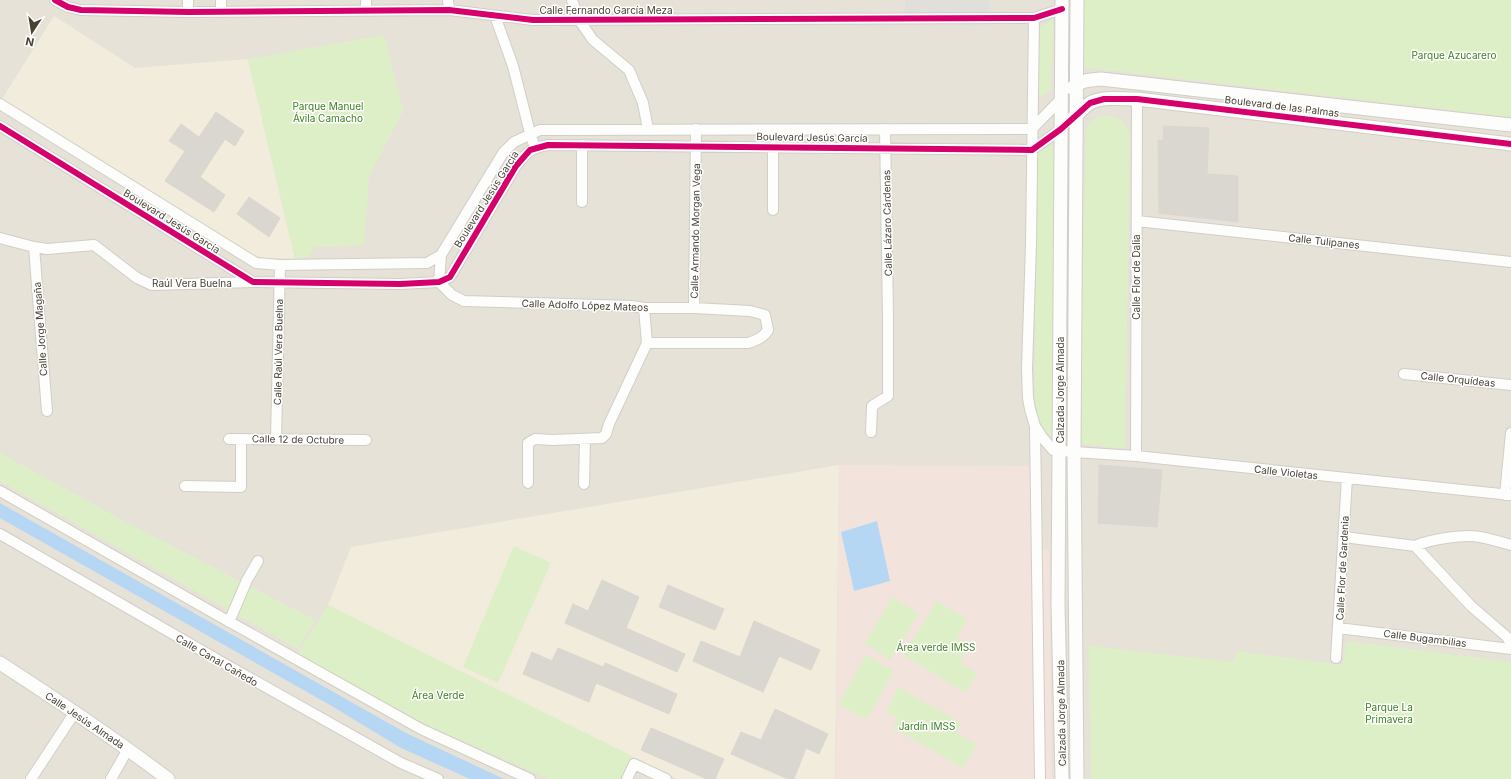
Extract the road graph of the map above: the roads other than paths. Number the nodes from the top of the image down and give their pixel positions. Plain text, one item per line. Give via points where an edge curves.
1 (55, 0) edge
2 (188, 0) edge
3 (221, 0) edge
4 (366, 0) edge
5 (572, 0) edge
6 (1077, 0) edge
7 (448, 5) edge
8 (1062, 5) edge
9 (366, 11) junction
10 (188, 12) junction
11 (221, 12) junction
12 (495, 16) junction
13 (1034, 18) junction
14 (579, 20) junction
15 (1078, 83) junction
16 (1061, 99) junction
17 (1137, 99) junction
18 (0, 104) edge
19 (1077, 114) junction
20 (1511, 125) edge
21 (648, 129) junction
22 (696, 129) junction
23 (885, 129) junction
24 (1032, 129) junction
25 (1061, 129) junction
26 (1, 130) edge
27 (530, 133) junction
28 (1511, 144) edge
29 (582, 145) junction
30 (696, 146) junction
31 (773, 147) junction
32 (535, 148) junction
33 (886, 148) junction
34 (1032, 150) junction
35 (582, 202) dead end
36 (773, 210) dead end
37 (1137, 221) junction
38 (0, 238) edge
39 (34, 247) junction
40 (441, 255) junction
41 (1511, 262) edge
42 (280, 265) junction
43 (253, 282) junction
44 (439, 282) junction
45 (279, 283) junction
46 (644, 308) junction
47 (694, 308) junction
48 (647, 343) junction
49 (1404, 374) dead end
50 (1511, 385) edge
51 (47, 411) dead end
52 (1036, 426) junction
53 (871, 432) dead end
54 (1511, 433) edge
55 (276, 438) junction
56 (229, 439) dead end
57 (241, 439) junction
58 (585, 439) junction
59 (366, 440) dead end
60 (1060, 451) junction
61 (1074, 452) junction
62 (1136, 456) junction
63 (1347, 478) junction
64 (528, 483) dead end
65 (584, 484) dead end
66 (185, 486) dead end
67 (0, 491) edge
68 (1508, 495) edge
69 (0, 534) edge
70 (1344, 537) junction
71 (1511, 545) edge
72 (1415, 546) junction
73 (258, 561) dead end
74 (229, 622) junction
75 (1338, 628) junction
76 (1511, 644) edge
77 (1511, 649) edge
78 (1336, 658) dead end
79 (0, 663) edge
80 (75, 712) junction
81 (128, 749) junction
82 (31, 779) edge
83 (111, 779) edge
84 (168, 779) edge
85 (438, 779) edge
86 (530, 779) edge
87 (627, 779) edge
88 (666, 779) edge
89 (1040, 779) edge
90 (1062, 779) edge
91 (1077, 779) edge

1 - 10 street, Calle Fernando García Meza via 81,10
2 - 10 street
3 - 11 street
4 - 9 street
5 - 14 street
6 - 15 street, Calzada Jorge Almada
7 - 9 street, Calle Fernando García Meza
7 - 12 street, Calle Fernando García Meza
8 - 13 street, Calle Fernando García Meza
8 - 16 street, Calzada Jorge Almada
9 - 11 street, Calle Fernando García Meza
10 - 11 street, Calle Fernando García Meza
12 - 14 street, Calle Fernando García Meza via 533,20
12 - 27 street
13 - 14 street, Calle Fernando García Meza
13 - 24 street
14 - 21 street via 593,40 629,70 642,103
15 - 16 street
15 - 19 street, Calzada Jorge Almada
15 - 20 street, Boulevard de las Palmas via 1101,79 1148,83
16 - 24 street
16 - 25 street, Calzada Jorge Almada
17 - 19 street, Boulevard de las Palmas via 1104,99 1090,103
17 - 28 street, Boulevard de las Palmas
17 - 37 street, Calle Flor de Dalia
18 - 42 street, Boulevard Jesús García via 256,263
19 - 25 street, Boulevard de las Palmas
19 - 61 street, Calzada Jorge Almada
21 - 22 street, Boulevard Jesús García
21 - 27 street, Boulevard Jesús García via 540,130
22 - 23 street, Boulevard Jesús García
22 - 30 street, Calle Armando Morgan Vega
23 - 24 street, Boulevard Jesús García
23 - 33 street, Calle Lázaro Cárdenas
24 - 34 street
25 - 34 street
25 - 60 street, Calzada Jorge Almada
26 - 43 street, Boulevard Jesús García
27 - 32 street
27 - 40 street, Boulevard Jesús García via 514,142 503,153
29 - 30 street, Boulevard Jesús García
29 - 32 street, Boulevard Jesús García via 548,145
29 - 35 street
30 - 31 street, Boulevard Jesús García
30 - 47 street, Calle Armando Morgan Vega
31 - 33 street, Boulevard Jesús García
31 - 36 street
32 - 44 street, Boulevard Jesús García via 525,154 516,166 450,277
33 - 34 street, Boulevard Jesús García
33 - 53 street, Calle Lázaro Cárdenas via 888,396 872,406
34 - 52 street via 1027,369 1028,398
37 - 41 street, Calle Tulipanes
37 - 62 street, Calle Flor de Dalia
38 - 39 street, Raúl Vera Buelna
39 - 43 street, Raúl Vera Buelna via 47,249 94,245 137,278 152,285
39 - 51 street, Calle Jorge Magaña
40 - 42 street, Boulevard Jesús García via 427,263 415,264
40 - 44 street
42 - 45 street, Calle Raúl Vera Buelna
43 - 45 street, Boulevard Jesús García
44 - 45 street, Boulevard Jesús García
44 - 46 street, Calle Adolfo López Mateos via 452,295 464,302
45 - 55 street, Calle Raúl Vera Buelna
46 - 47 street, Calle Adolfo López Mateos
46 - 48 street
47 - 48 street, Calle Adolfo López Mateos via 750,311 765,315 768,330 764,336 748,343
48 - 58 street via 606,434 602,438
49 - 50 street, Calle Orquídeas
52 - 60 street via 1053,450
52 - 89 street
54 - 68 street
55 - 57 street, Calle 12 de Octubre
55 - 59 street, Calle 12 de Octubre
56 - 57 street, Calle 12 de Octubre
57 - 66 street via 241,487
58 - 64 street via 535,439 528,443
58 - 65 street
60 - 61 street, Calle Violetas
60 - 90 street, Calzada Jorge Almada via 1058,604
61 - 62 street, Calle Violetas
61 - 91 street, Calzada Jorge Almada
62 - 63 street, Calle Violetas
63 - 68 street, Calle Violetas
63 - 70 street, Calle Flor de Gardenia
67 - 74 street
69 - 85 street, Calle Canal Cañedo via 400,763
70 - 72 street
70 - 75 street, Calle Flor de Gardenia
71 - 72 street via 1479,537 1441,538
72 - 76 street via 1471,606 1507,637
73 - 74 street
74 - 86 street via 421,729
75 - 77 street, Calle Bugambilias
75 - 78 street, Calle Flor de Gardenia
79 - 80 street, Calle Jesús Almada
80 - 81 street, Calle Jesús Almada
80 - 82 street
81 - 83 street
81 - 84 street, Calle Jesús Almada
87 - 88 street via 634,764

